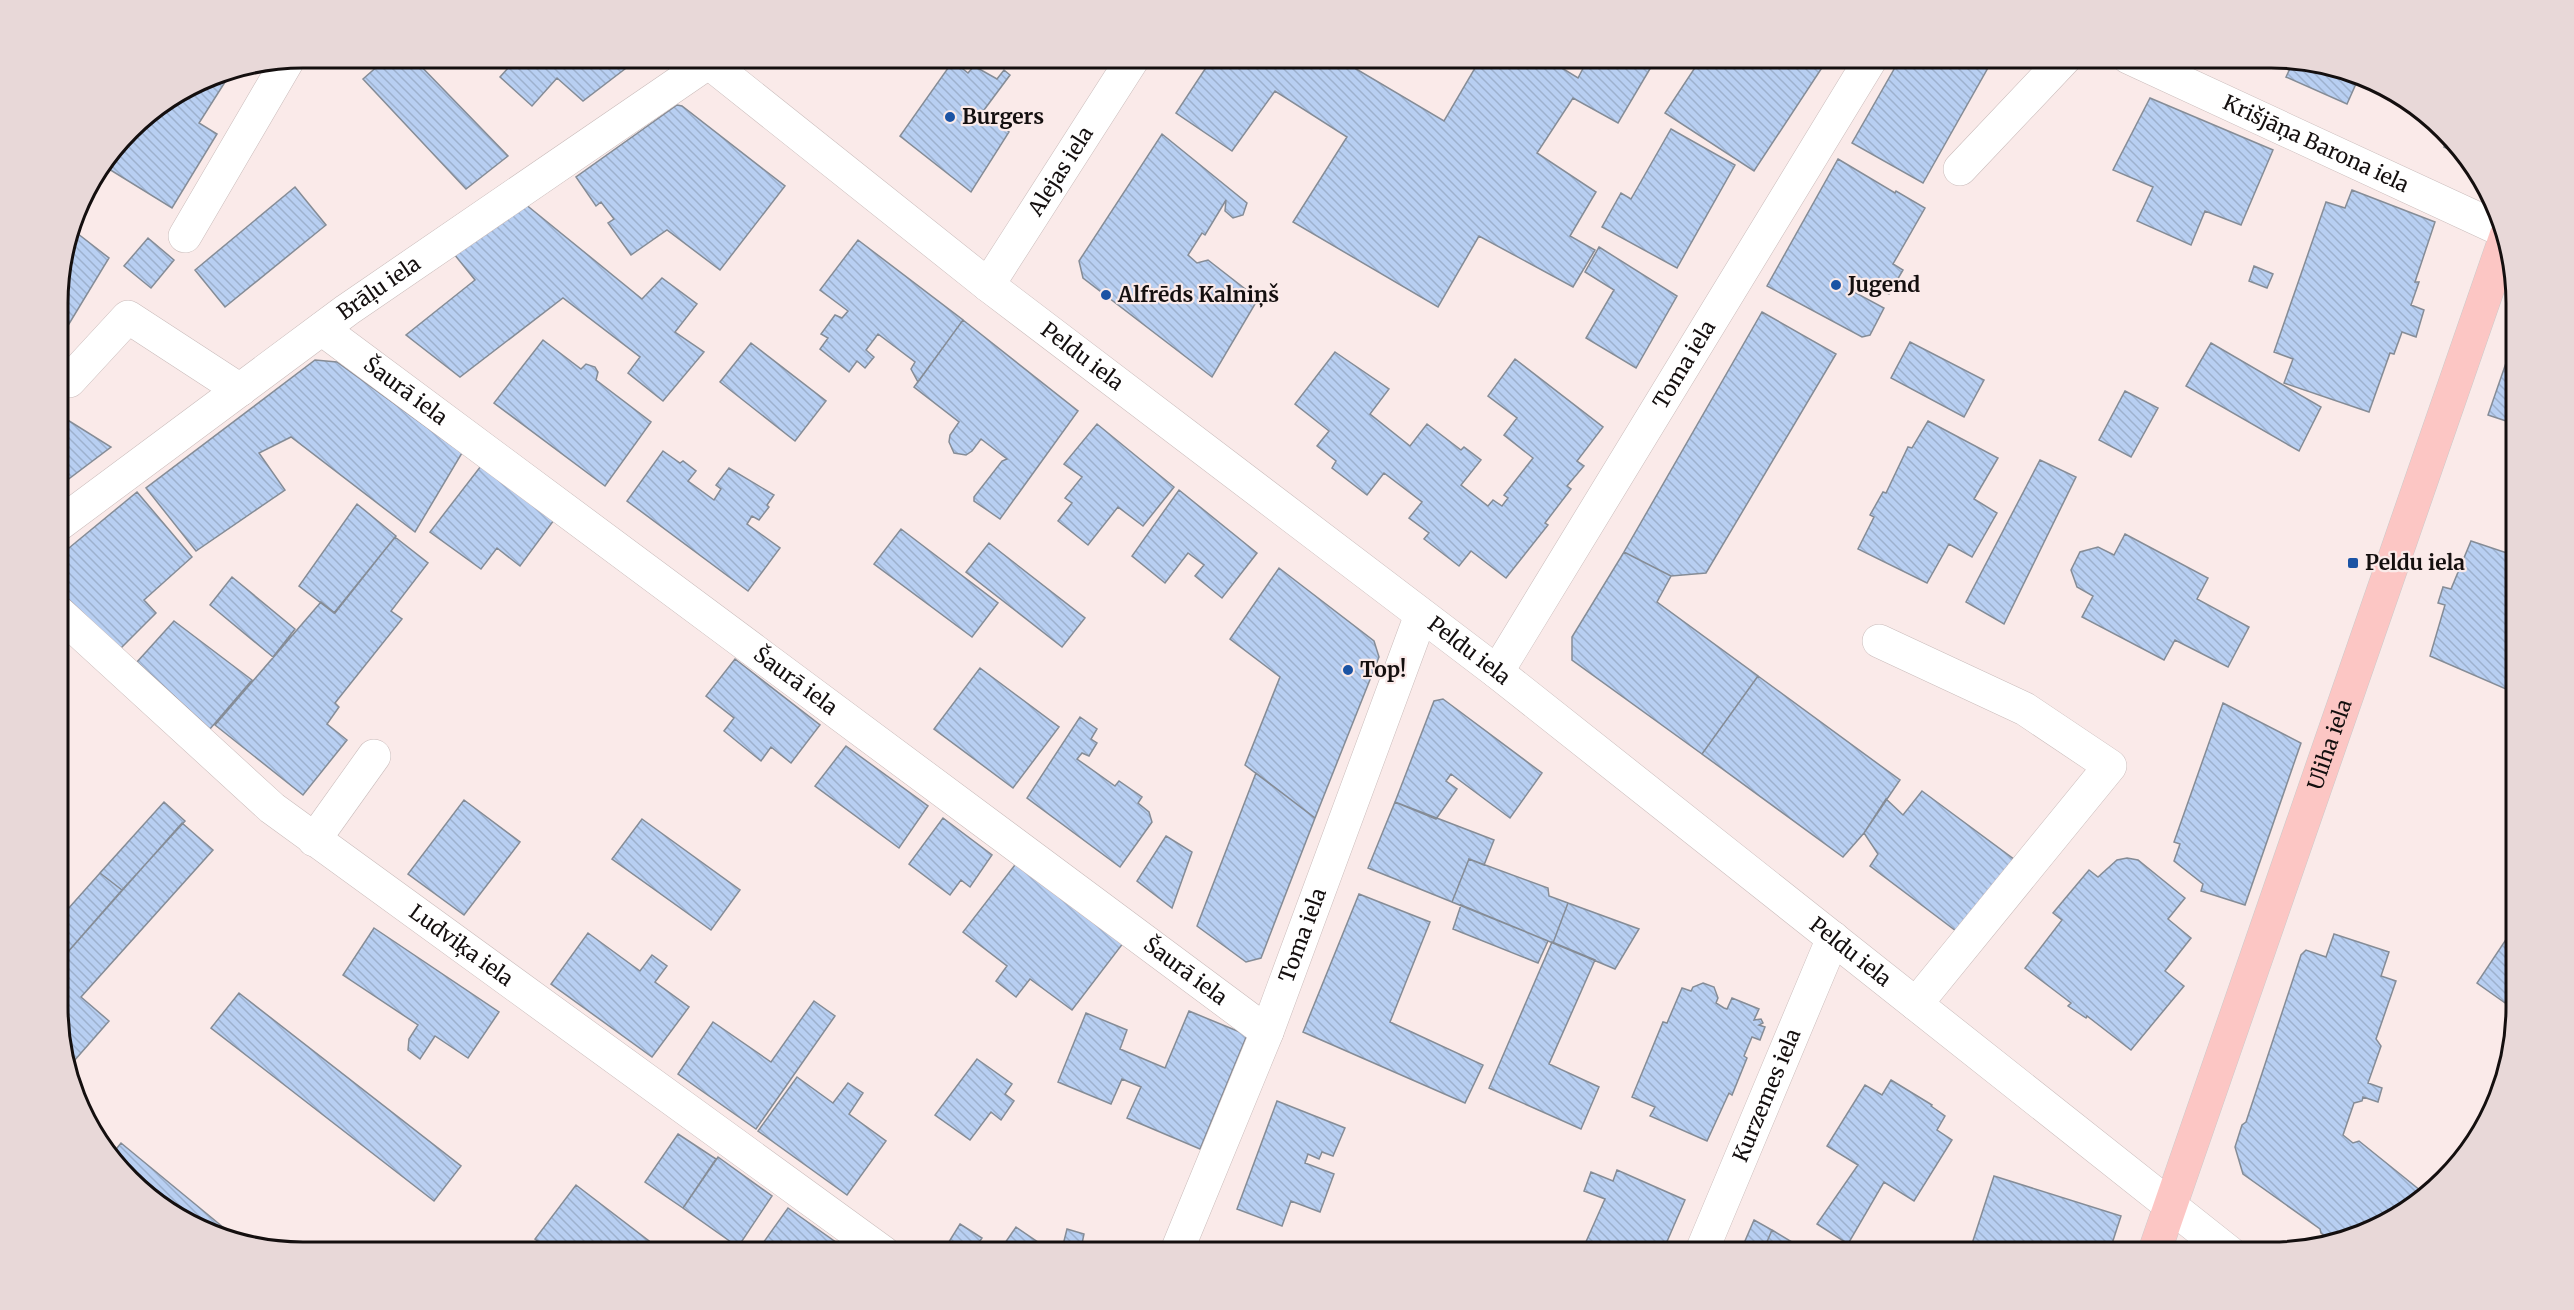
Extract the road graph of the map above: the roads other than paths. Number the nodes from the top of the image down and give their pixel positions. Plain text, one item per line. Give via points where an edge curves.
1 (694, 68) edge
2 (715, 68) edge
3 (1127, 68) edge
4 (1865, 68) edge
5 (2056, 68) edge
6 (2152, 68) edge
7 (283, 69) edge
8 (1960, 169) dead end
9 (2494, 226) edge
10 (186, 236) dead end
11 (2501, 252) edge
12 (988, 285) junction
13 (322, 329) junction
14 (69, 381) dead end
15 (240, 390) junction
16 (68, 518) edge
17 (1421, 615) junction
18 (68, 621) edge
19 (1879, 641) dead end
20 (1497, 672) junction
21 (374, 756) dead end
22 (314, 840) junction
23 (1833, 938) junction
24 (1916, 1004) junction
25 (1267, 1032) junction
26 (2169, 1207) junction
27 (870, 1243) edge
28 (1180, 1243) edge
29 (1705, 1243) edge
30 (2157, 1243) edge
31 (2218, 1243) edge

1 - 13 street, Brāļu iela
2 - 12 street, Peldu iela
3 - 12 street, Alejas iela
4 - 20 street, Toma iela
5 - 8 street
6 - 9 street, Krišjāņa Barona iela
7 - 10 street
11 - 26 main road, Uliha iela
12 - 17 street, Peldu iela
13 - 15 street, Brāļu iela
13 - 25 street, Šaurā iela
14 - 15 street via 128,317
15 - 16 street, Brāļu iela
17 - 20 street, Peldu iela
17 - 25 street, Toma iela
18 - 22 street, Ludviķa iela via 272,808
19 - 24 street via 2025,710 2110,766
20 - 23 street, Peldu iela
21 - 22 street
22 - 27 street, Ludviķa iela
23 - 24 street, Peldu iela
23 - 29 street, Kurzemes iela
24 - 26 street, Peldu iela
25 - 28 street, Toma iela
26 - 30 main road, Uliha iela
26 - 31 street, Peldu iela

